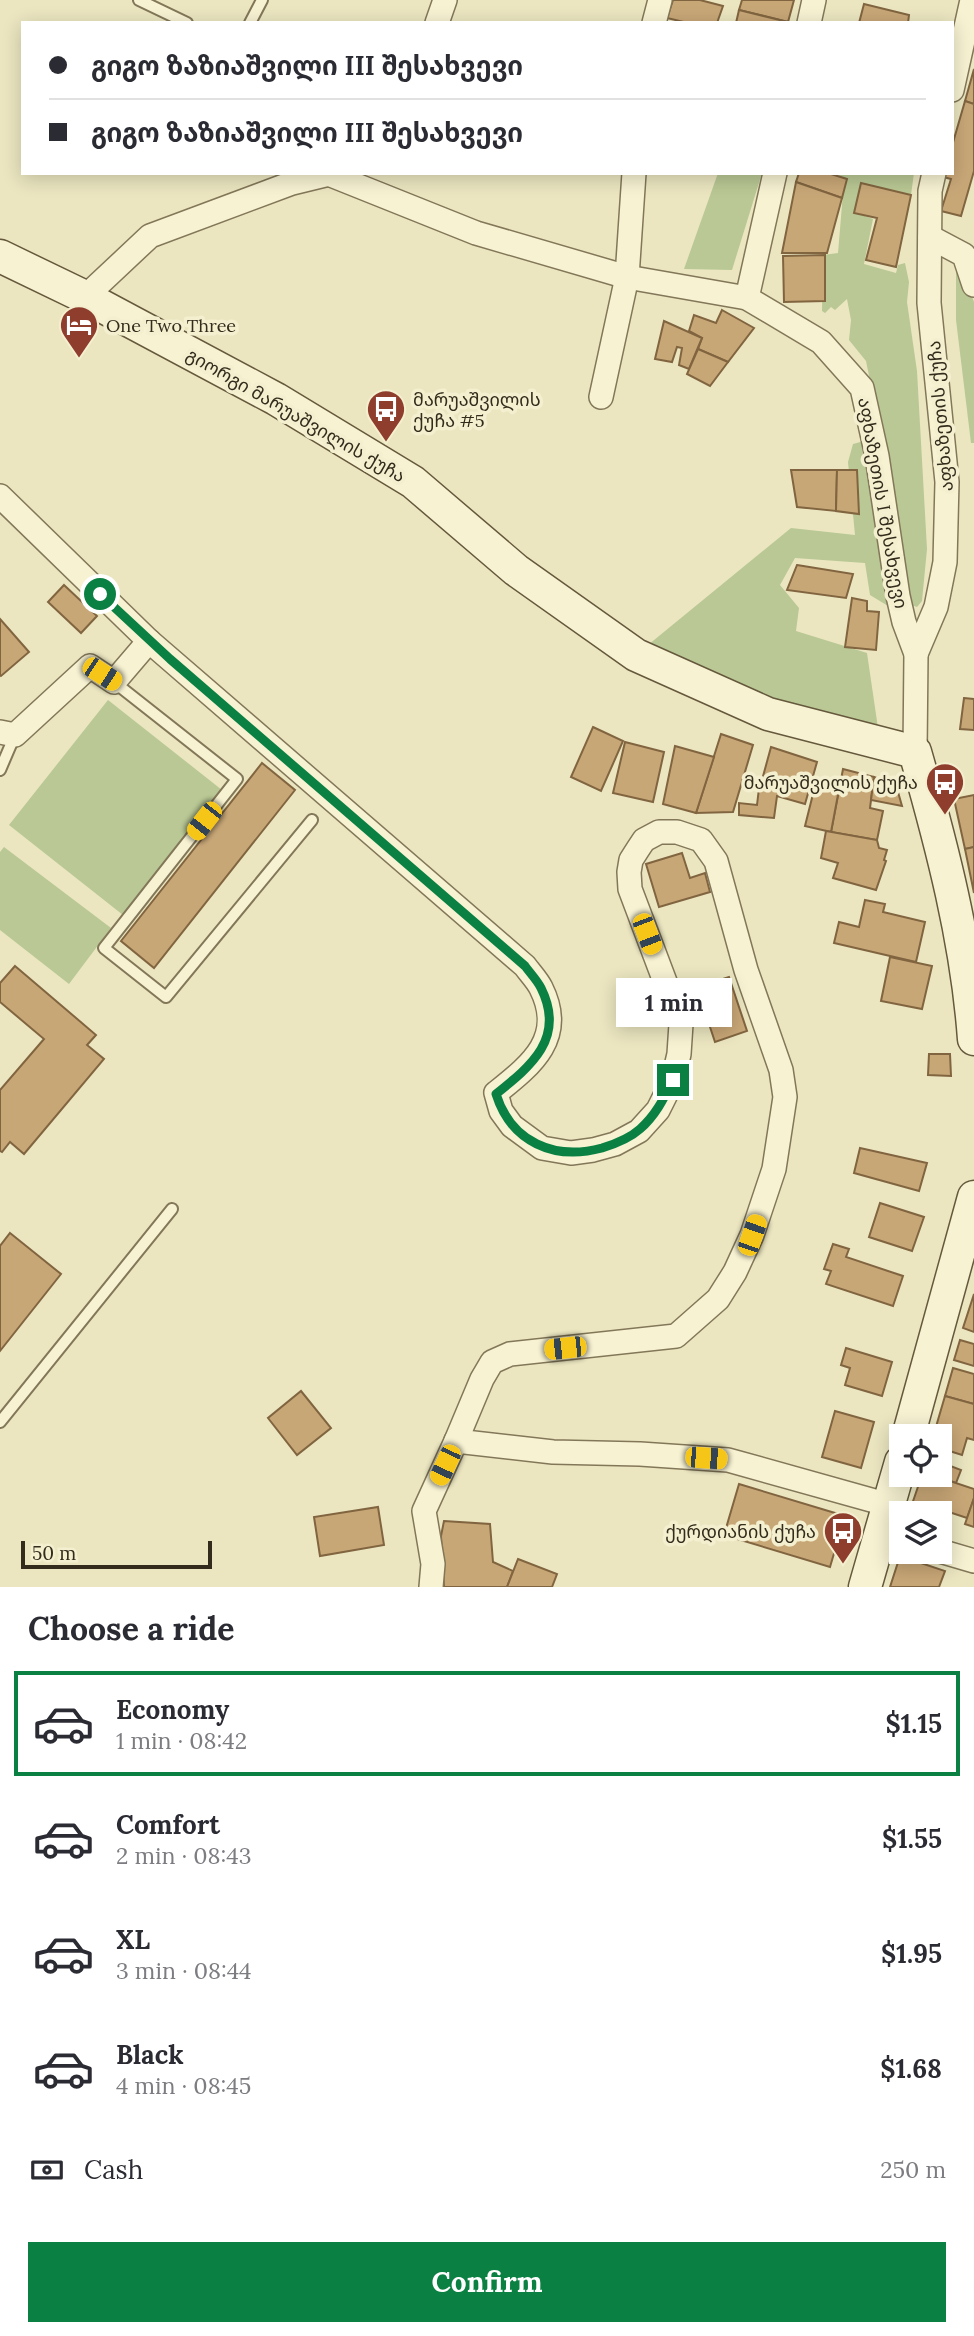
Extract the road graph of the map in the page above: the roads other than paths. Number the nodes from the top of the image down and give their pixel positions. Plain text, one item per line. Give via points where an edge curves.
1 (139, 0) edge
2 (262, 0) edge
3 (445, 0) edge
4 (660, 0) edge
5 (814, 0) edge
6 (972, 0) edge
7 (183, 21) edge
8 (251, 21) edge
9 (438, 21) edge
10 (655, 21) edge
11 (809, 21) edge
12 (954, 80) edge
13 (328, 175) edge
14 (334, 175) edge
15 (634, 175) edge
16 (775, 175) edge
17 (933, 175) edge
18 (930, 237) junction
19 (0, 256) edge
20 (627, 277) junction
21 (974, 285) edge
22 (85, 298) junction
23 (747, 298) junction
24 (601, 397) dead end
25 (0, 496) edge
26 (149, 641) junction
27 (916, 654) junction
28 (114, 682) junction
29 (8, 734) edge
30 (915, 752) junction
31 (0, 770) edge
32 (312, 820) dead end
33 (974, 1039) edge
34 (974, 1197) edge
35 (172, 1209) dead end
36 (0, 1422) edge
37 (912, 1424) edge
38 (456, 1441) junction
39 (889, 1525) edge
40 (889, 1531) edge
41 (952, 1555) edge
42 (974, 1561) edge
43 (431, 1587) edge
44 (866, 1587) edge

1 - 7 lane
2 - 8 lane
3 - 9 street
4 - 10 street
5 - 11 street
6 - 12 street
13 - 22 street via 150,236
14 - 20 street, აფხაზეთის I შესახვევი via 476,233
15 - 20 street
16 - 23 street
17 - 18 street, აფხაზეთის ქუჩა
18 - 21 street via 964,255
18 - 27 street, აფხაზეთის ქუჩა via 929,303 947,482 945,562 936,607
19 - 22 street, გიორგი მარუაშვილის ქუჩა
20 - 23 street, აფხაზეთის I შესახვევი
20 - 24 street
22 - 30 street, გიორგი მარუაშვილის ქუჩა via 276,399 413,482 516,570 635,655 768,714
23 - 27 street, აფხაზეთის I შესახვევი via 821,342 862,388 898,596
25 - 26 street
26 - 28 street
26 - 38 street via 525,966 541,988 550,1016 547,1037 538,1057 496,1094 512,1126 542,1148 571,1153 615,1144 639,1131 658,1110 673,1080 681,1024 630,889 631,860 644,840 659,832 701,840 716,860 746,970 781,1070 785,1097 774,1169 752,1235 718,1299 676,1336 510,1354 492,1362
27 - 30 street
28 - 29 street via 90,666
28 - 32 lane via 237,779 104,948 166,997
29 - 31 lane
30 - 33 street via 958,927
34 - 37 street
35 - 36 lane
38 - 39 street via 553,1452 728,1460
38 - 43 street via 424,1511 433,1564
40 - 44 street
41 - 42 street

